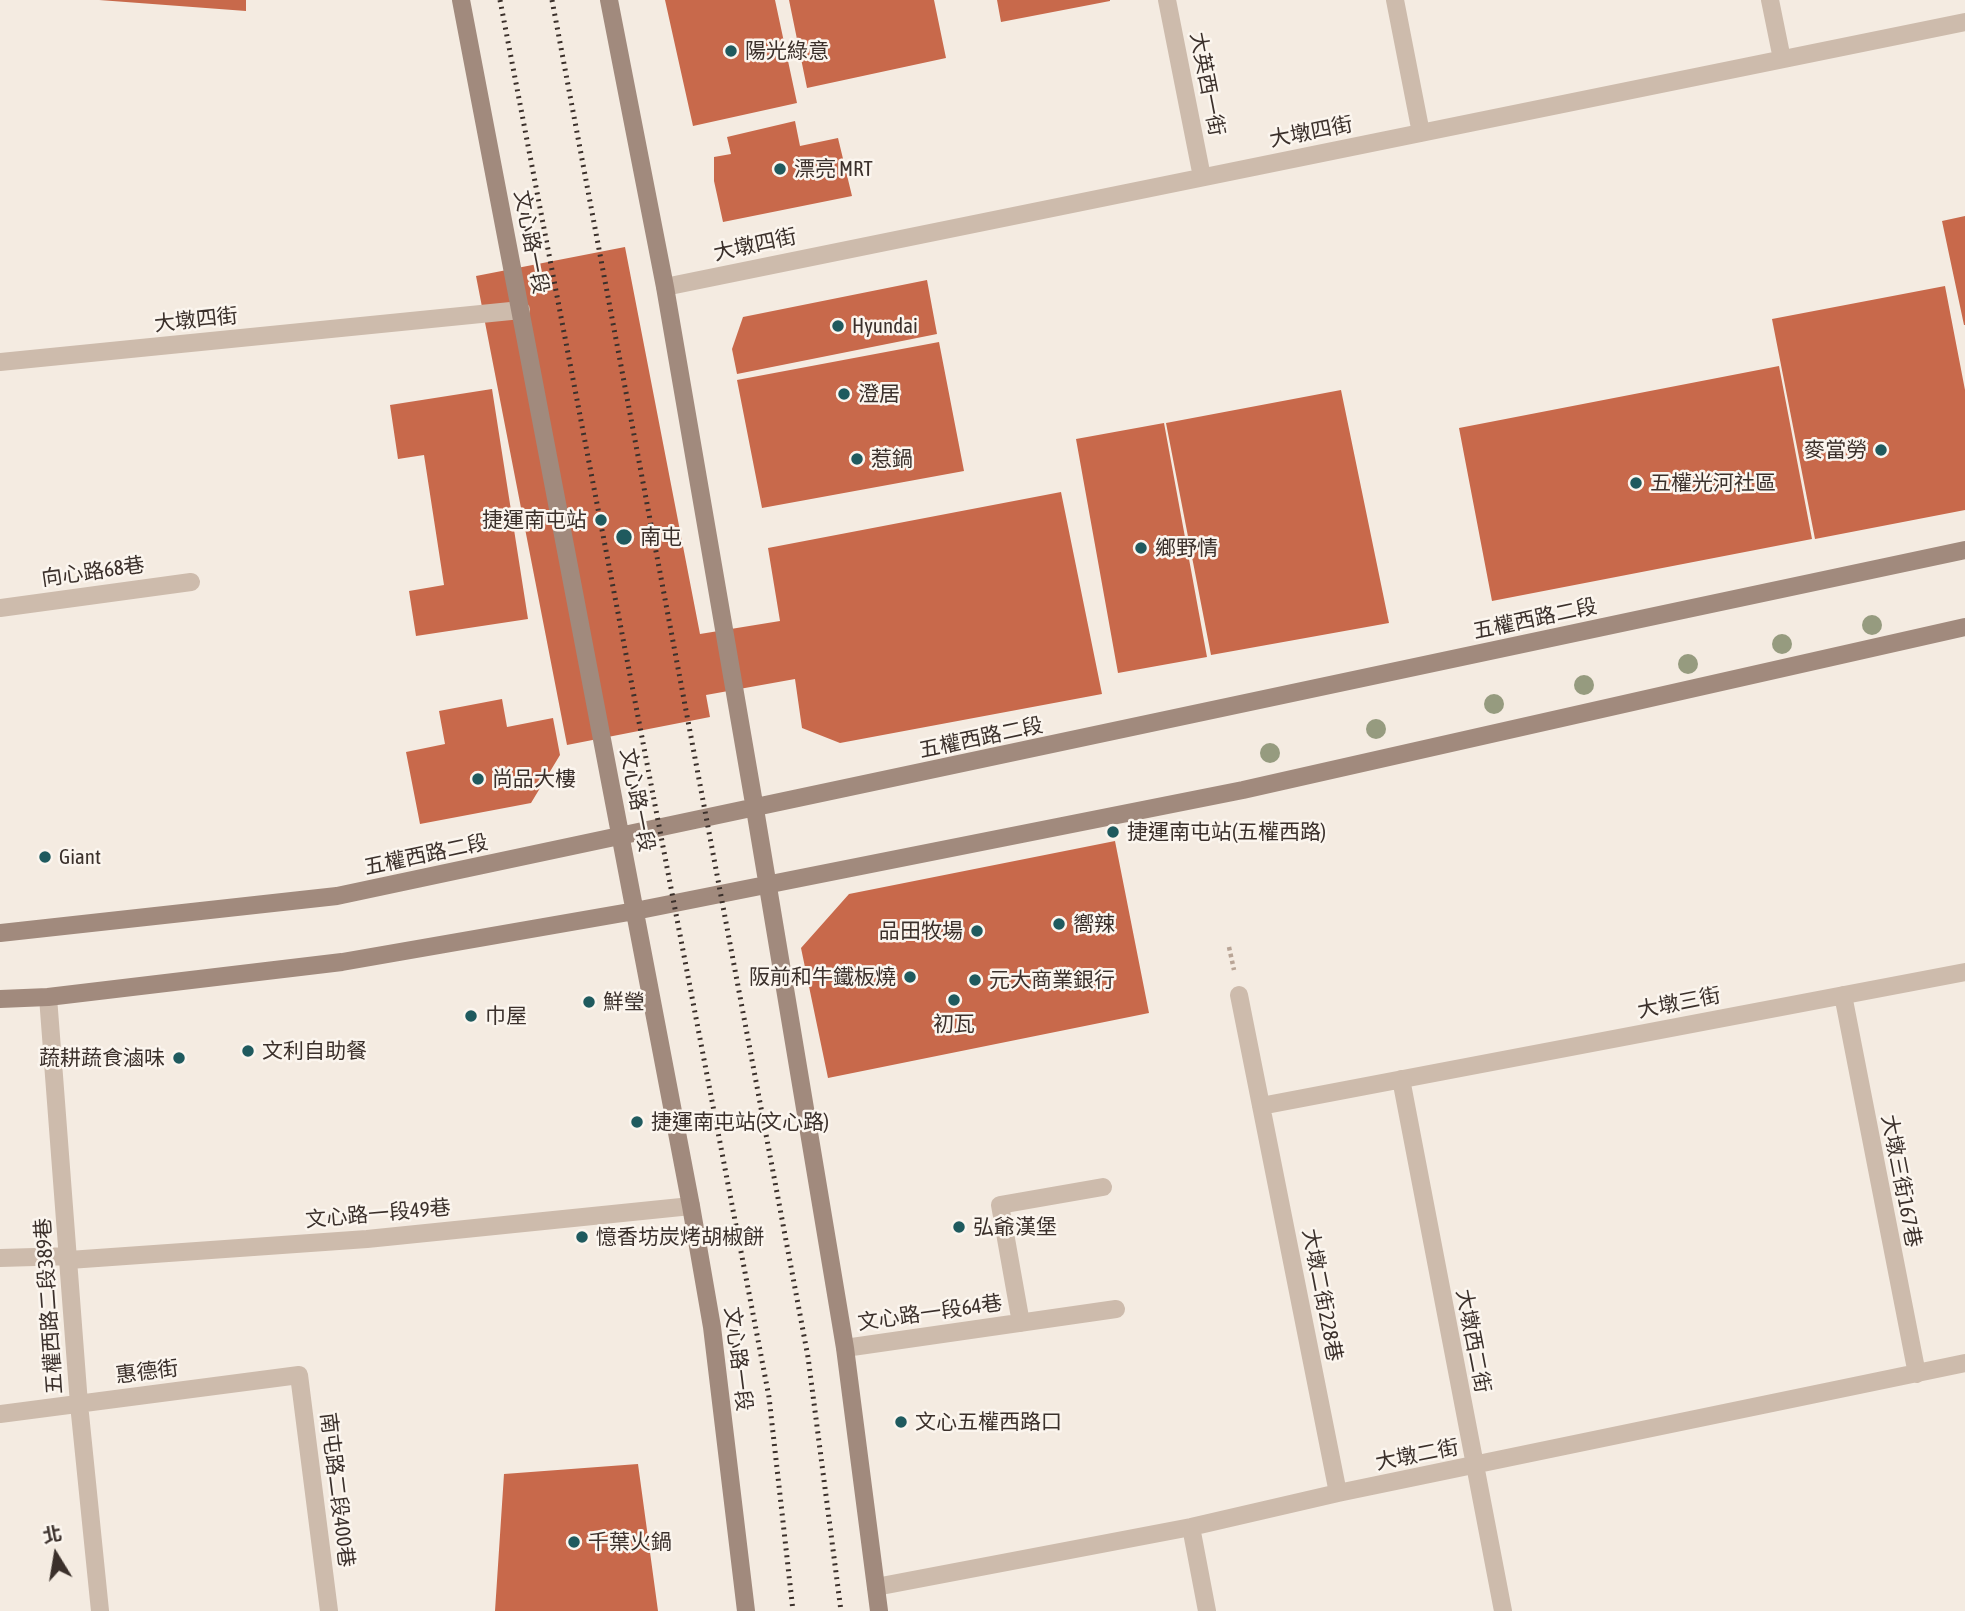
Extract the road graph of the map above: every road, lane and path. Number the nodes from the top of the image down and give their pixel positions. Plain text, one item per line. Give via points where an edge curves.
1 (461, 0) edge
2 (609, 0) edge
3 (1167, 0) edge
4 (1395, 0) edge
5 (1770, 0) edge
6 (1965, 22) edge
7 (1782, 59) junction
8 (1421, 133) junction
9 (1202, 177) junction
10 (665, 287) junction
11 (521, 310) junction
12 (0, 362) edge
13 (1965, 550) edge
14 (191, 582) dead end
15 (0, 608) edge
16 (1965, 627) edge
17 (755, 809) junction
18 (620, 838) junction
19 (767, 882) junction
20 (635, 911) junction
21 (0, 933) edge
22 (1965, 972) edge
23 (1238, 995) dead end
24 (1843, 995) junction
25 (48, 997) junction
26 (0, 999) edge
27 (1401, 1079) junction
28 (1261, 1106) junction
29 (1103, 1187) dead end
30 (691, 1206) junction
31 (0, 1258) edge
32 (69, 1258) junction
33 (1116, 1309) dead end
34 (1021, 1323) junction
35 (845, 1348) junction
36 (1965, 1363) edge
37 (1917, 1374) junction
38 (299, 1375) joint
39 (79, 1404) junction
40 (0, 1414) edge
41 (1474, 1467) junction
42 (1338, 1493) junction
43 (1191, 1527) junction
44 (876, 1587) junction
45 (100, 1611) edge
46 (329, 1611) edge
47 (746, 1611) edge
48 (879, 1611) edge
49 (1207, 1611) edge
50 (1503, 1611) edge

1 - 11 main road, 文心路一段
2 - 10 main road
3 - 9 street, 大英西一街
4 - 8 street
5 - 7 street
6 - 7 street, 大墩四街
7 - 8 street, 大墩四街
8 - 9 street, 大墩四街
9 - 10 street, 大墩四街
10 - 17 main road
11 - 12 street, 大墩四街
11 - 18 main road, 文心路一段
13 - 17 main road, 五權西路二段
14 - 15 street, 向心路68巷
16 - 19 main road via 1242,790
17 - 18 main road, 五權西路二段
17 - 19 main road
18 - 20 main road, 文心路一段
18 - 21 main road, 五權西路二段 via 337,896
19 - 20 main road
19 - 35 main road
20 - 25 main road via 342,962
20 - 30 main road, 文心路一段
22 - 24 street, 大墩三街
23 - 28 street, 大墩二街228巷
24 - 27 street, 大墩三街
24 - 37 street, 大墩三街167巷
25 - 26 main road
25 - 32 street, 五權西路二段389巷
27 - 28 street
27 - 41 street, 大墩西二街
28 - 42 street, 大墩二街228巷
29 - 34 street, 文心路一段64巷 via 1000,1205
30 - 32 street, 文心路一段49巷 via 368,1239
30 - 47 main road, 文心路一段 via 712,1327
31 - 32 street, 文心路一段49巷
32 - 39 street, 五權西路二段389巷
33 - 34 street, 文心路一段64巷
34 - 35 street, 文心路一段64巷
35 - 44 main road
36 - 37 street, 大墩二街
37 - 41 street, 大墩二街
38 - 39 street, 惠德街
38 - 46 street, 南屯路二段400巷
39 - 40 street, 惠德街
39 - 45 street, 五權西路二段389巷
41 - 42 street, 大墩二街
41 - 50 street, 大墩西二街
42 - 43 street, 大墩二街
43 - 44 street, 大墩二街
43 - 49 street
44 - 48 main road

